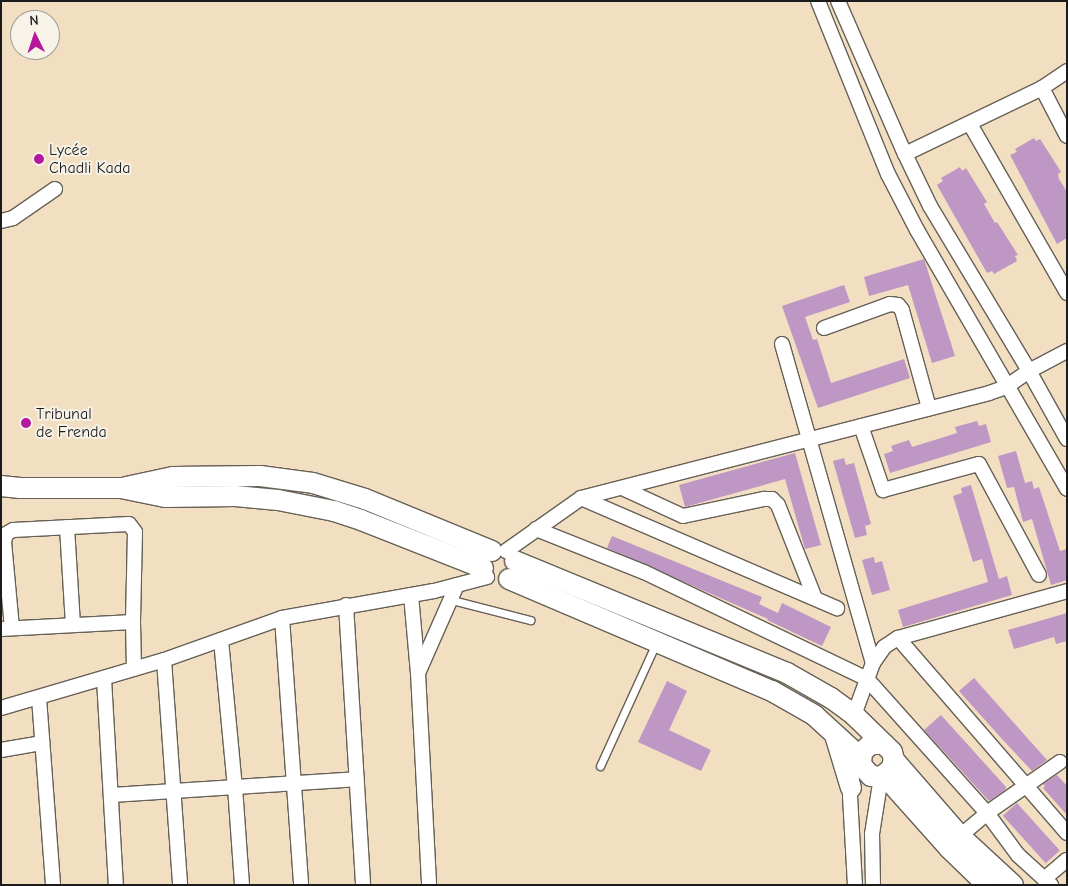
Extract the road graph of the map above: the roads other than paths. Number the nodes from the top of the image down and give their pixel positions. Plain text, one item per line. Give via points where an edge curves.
1 (818, 1) edge
2 (838, 1) edge
3 (1067, 71) edge
4 (1042, 88) junction
5 (970, 124) junction
6 (1067, 136) edge
7 (904, 154) junction
8 (55, 189) dead end
9 (1, 221) edge
10 (1067, 293) edge
11 (824, 328) dead end
12 (782, 344) dead end
13 (1067, 351) edge
14 (1029, 371) junction
15 (1006, 387) junction
16 (929, 408) junction
17 (861, 426) junction
18 (810, 437) junction
19 (1067, 439) edge
20 (1, 486) edge
21 (622, 488) junction
22 (1067, 489) edge
23 (581, 498) junction
24 (67, 527) junction
25 (536, 529) junction
26 (499, 565) junction
27 (1039, 575) dead end
28 (457, 585) junction
29 (1067, 590) edge
30 (411, 595) junction
31 (814, 596) junction
32 (452, 600) junction
33 (346, 605) junction
34 (837, 608) dead end
35 (282, 618) junction
36 (530, 620) dead end
37 (133, 622) junction
38 (73, 625) junction
39 (6, 629) edge
40 (898, 638) junction
41 (221, 640) junction
42 (657, 641) junction
43 (164, 660) junction
44 (873, 662) junction
45 (134, 669) junction
46 (418, 673) junction
47 (104, 679) junction
48 (867, 680) junction
49 (39, 698) junction
50 (1, 708) edge
51 (854, 715) junction
52 (833, 730) junction
53 (42, 743) junction
54 (1, 750) edge
55 (860, 758) junction
56 (1060, 762) dead end
57 (885, 764) junction
58 (600, 766) dead end
59 (356, 779) junction
60 (294, 783) junction
61 (235, 787) junction
62 (1026, 787) junction
63 (850, 788) junction
64 (174, 791) junction
65 (111, 795) junction
66 (987, 812) junction
67 (1067, 833) edge
68 (960, 836) junction
69 (1067, 860) edge
70 (1048, 882) edge
71 (53, 885) edge
72 (116, 885) edge
73 (180, 885) edge
74 (242, 885) edge
75 (301, 885) edge
76 (363, 885) edge
77 (429, 885) edge
78 (855, 885) edge
79 (873, 885) edge
80 (986, 885) edge
81 (1013, 885) edge

1 - 15 street via 888,174
2 - 7 street
3 - 4 street
4 - 5 street
4 - 6 street
5 - 7 street
5 - 10 street
7 - 14 street via 930,206
8 - 9 street via 12,218
11 - 16 street via 890,304 898,306 902,310
12 - 18 street
13 - 14 street
14 - 15 street
14 - 19 street
15 - 16 street
15 - 22 street
16 - 17 street
17 - 18 street
17 - 27 street via 883,490 979,464
18 - 21 street
18 - 44 street
20 - 26 main road via 121,488 173,477 260,476 313,483 365,499
21 - 23 street
21 - 31 street via 683,516 772,499 778,505
23 - 25 street
23 - 31 street
24 - 37 street via 126,524 134,528
24 - 38 street
24 - 39 street via 13,530 6,534
25 - 26 street
25 - 48 street via 644,572
26 - 28 street
26 - 42 main road
26 - 51 main road via 787,673
28 - 30 street
28 - 32 street
29 - 40 street
30 - 33 street
30 - 46 street
31 - 34 street
32 - 36 lane
32 - 46 street
33 - 35 street
33 - 59 street
35 - 41 street
35 - 60 street
37 - 38 street
37 - 45 street
38 - 39 street
40 - 44 street via 884,647
40 - 62 street
41 - 43 street
41 - 61 street
42 - 52 main road via 772,691
42 - 58 lane
43 - 45 street
43 - 64 street
44 - 48 street
45 - 47 street
46 - 77 street
47 - 49 street
47 - 65 street
48 - 51 street
48 - 66 street
49 - 50 street
49 - 53 street
51 - 57 main road
52 - 55 main road
52 - 63 main road
53 - 54 street
53 - 71 street
55 - 57 main road via 866,773
55 - 57 main road via 871,744
55 - 63 street
56 - 62 street
57 - 68 main road
57 - 79 street via 872,834
57 - 80 main road via 949,848
59 - 60 street
59 - 76 street
60 - 61 street
60 - 75 street
61 - 64 street
61 - 74 street
62 - 66 street
62 - 67 street
63 - 78 street
64 - 65 street
64 - 73 street
65 - 72 street
66 - 68 street
66 - 70 street via 1018,855
68 - 81 main road
69 - 70 street

